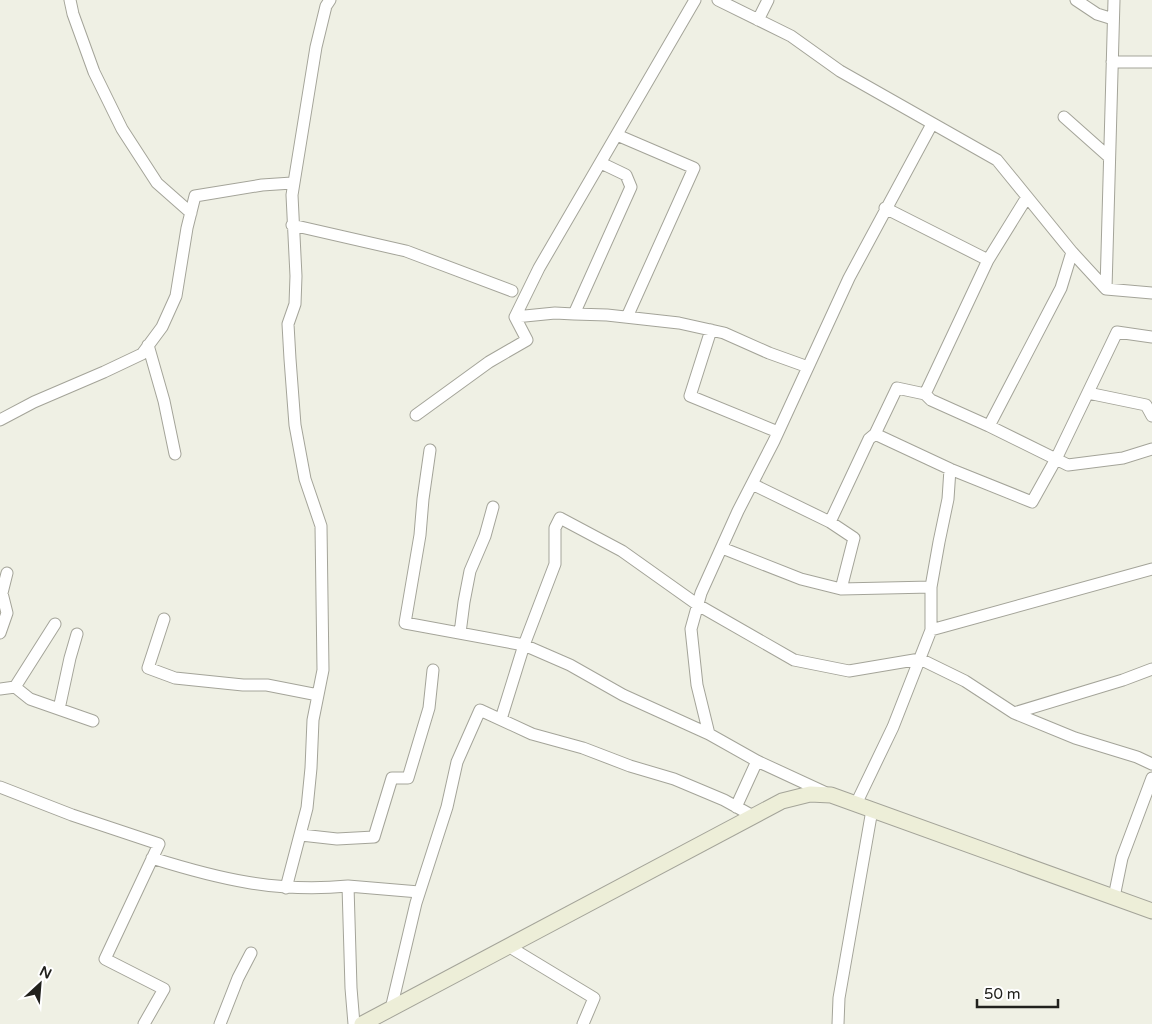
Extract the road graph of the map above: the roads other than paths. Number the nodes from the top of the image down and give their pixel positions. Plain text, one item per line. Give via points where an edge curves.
1 (70, 0) edge
2 (330, 0) edge
3 (695, 0) edge
4 (718, 0) edge
5 (768, 0) edge
6 (1076, 0) edge
7 (1114, 0) edge
8 (1114, 19) junction
9 (758, 20) junction
10 (1112, 62) junction
11 (1152, 62) edge
12 (1064, 117) dead end
13 (932, 124) junction
14 (617, 135) junction
15 (1109, 157) junction
16 (601, 163) junction
17 (292, 183) junction
18 (1027, 197) junction
19 (885, 208) junction
20 (191, 213) junction
21 (292, 225) junction
22 (1072, 252) junction
23 (988, 260) junction
24 (1106, 290) junction
25 (512, 292) dead end
26 (1152, 293) edge
27 (574, 314) junction
28 (515, 317) junction
29 (627, 317) junction
30 (711, 330) junction
31 (1152, 337) edge
32 (148, 345) junction
33 (808, 367) junction
34 (1088, 393) junction
35 (925, 394) junction
36 (416, 415) dead end
37 (1152, 416) edge
38 (0, 420) edge
39 (989, 426) junction
40 (778, 432) junction
41 (875, 434) junction
42 (1152, 449) edge
43 (430, 450) dead end
44 (175, 454) dead end
45 (1056, 459) junction
46 (950, 469) junction
47 (752, 484) junction
48 (493, 507) dead end
49 (830, 522) junction
50 (722, 548) junction
51 (1152, 569) edge
52 (7, 573) dead end
53 (931, 587) junction
54 (841, 589) junction
55 (698, 605) junction
56 (164, 618) dead end
57 (55, 624) dead end
58 (931, 630) junction
59 (0, 633) edge
60 (460, 633) junction
61 (77, 634) dead end
62 (524, 645) junction
63 (920, 659) junction
64 (1152, 669) edge
65 (432, 670) dead end
66 (15, 687) junction
67 (0, 689) edge
68 (318, 695) junction
69 (59, 709) junction
70 (1014, 713) junction
71 (501, 719) junction
72 (93, 721) dead end
73 (709, 734) junction
74 (757, 760) junction
75 (1152, 764) edge
76 (1152, 778) edge
77 (0, 787) edge
78 (831, 795) junction
79 (856, 804) junction
80 (736, 806) junction
81 (872, 810) junction
82 (753, 816) junction
83 (301, 835) junction
84 (152, 858) junction
85 (348, 886) junction
86 (286, 888) junction
87 (419, 892) junction
88 (1114, 897) junction
89 (1152, 911) edge
90 (508, 946) junction
91 (251, 953) dead end
92 (391, 1008) junction
93 (144, 1024) edge
94 (220, 1024) edge
95 (354, 1024) edge
96 (362, 1024) edge
97 (584, 1024) edge
98 (838, 1024) edge

1 - 20 street via 94,72 122,129 157,183
2 - 17 street via 316,47
3 - 14 street
4 - 9 street
5 - 9 street
6 - 8 street via 1097,14
7 - 8 street
8 - 10 street
9 - 13 street via 790,36 840,71
10 - 11 street
10 - 15 street
12 - 15 street
13 - 18 street via 997,160
13 - 19 street
14 - 16 street
14 - 29 street via 694,168
15 - 24 street
16 - 27 street via 626,175 630,187
16 - 28 street via 539,268
17 - 20 street via 195,196
17 - 21 street
18 - 22 street
18 - 23 street
19 - 23 street
19 - 33 street
20 - 32 street via 176,296 162,327
21 - 25 street via 406,250
21 - 68 street via 295,304 288,324 295,425 305,479 321,526 323,670
22 - 24 street
22 - 39 street via 1061,288
23 - 35 street
24 - 26 street
27 - 28 street
27 - 29 street
28 - 36 street via 527,340 489,362
29 - 30 street
30 - 33 street
30 - 40 street via 690,396
31 - 34 street via 1117,332
32 - 38 street via 142,354
32 - 44 street
33 - 40 street
34 - 37 street via 1146,405
34 - 45 street
35 - 39 street via 931,400
35 - 41 street via 897,388
39 - 45 street
40 - 47 street
41 - 46 street
41 - 49 street via 869,439
42 - 45 street via 1122,458 1068,465
43 - 60 street via 405,623
45 - 46 street via 1032,502
46 - 53 street via 948,499
47 - 49 street
47 - 50 street
48 - 60 street via 470,571
49 - 54 street via 854,538
50 - 54 street via 801,580
50 - 55 street
51 - 58 street
52 - 59 street via 2,593 7,613
53 - 54 street
53 - 58 street
55 - 62 street via 622,551 560,518 555,528 555,564
55 - 63 street via 794,660 849,671
55 - 73 street via 690,629 697,685
56 - 68 street via 148,668 175,678 267,685
57 - 66 street
58 - 63 street
60 - 62 street
61 - 69 street
62 - 71 street
62 - 73 street
63 - 70 street via 966,681
63 - 79 street
64 - 70 street
65 - 83 street via 429,708 408,778 392,778 374,837 337,839
66 - 67 street
66 - 69 street via 30,698
68 - 83 street via 313,720 307,808
69 - 72 street
70 - 75 street
71 - 80 street via 532,734 674,779
71 - 87 street via 480,710 457,762 447,807
73 - 74 street
74 - 78 street
74 - 80 street
76 - 88 street via 1122,858
77 - 84 street via 158,844
78 - 79 main road
78 - 82 main road via 810,794 782,801
79 - 81 main road
80 - 82 street
81 - 88 main road
81 - 98 street via 839,998
82 - 90 main road
83 - 86 street
84 - 86 street via 225,878
84 - 93 street via 105,959 164,989
85 - 86 street
85 - 87 street
85 - 95 street
87 - 92 street
88 - 89 main road
90 - 92 main road
90 - 97 street via 594,998
91 - 94 street
92 - 96 main road

